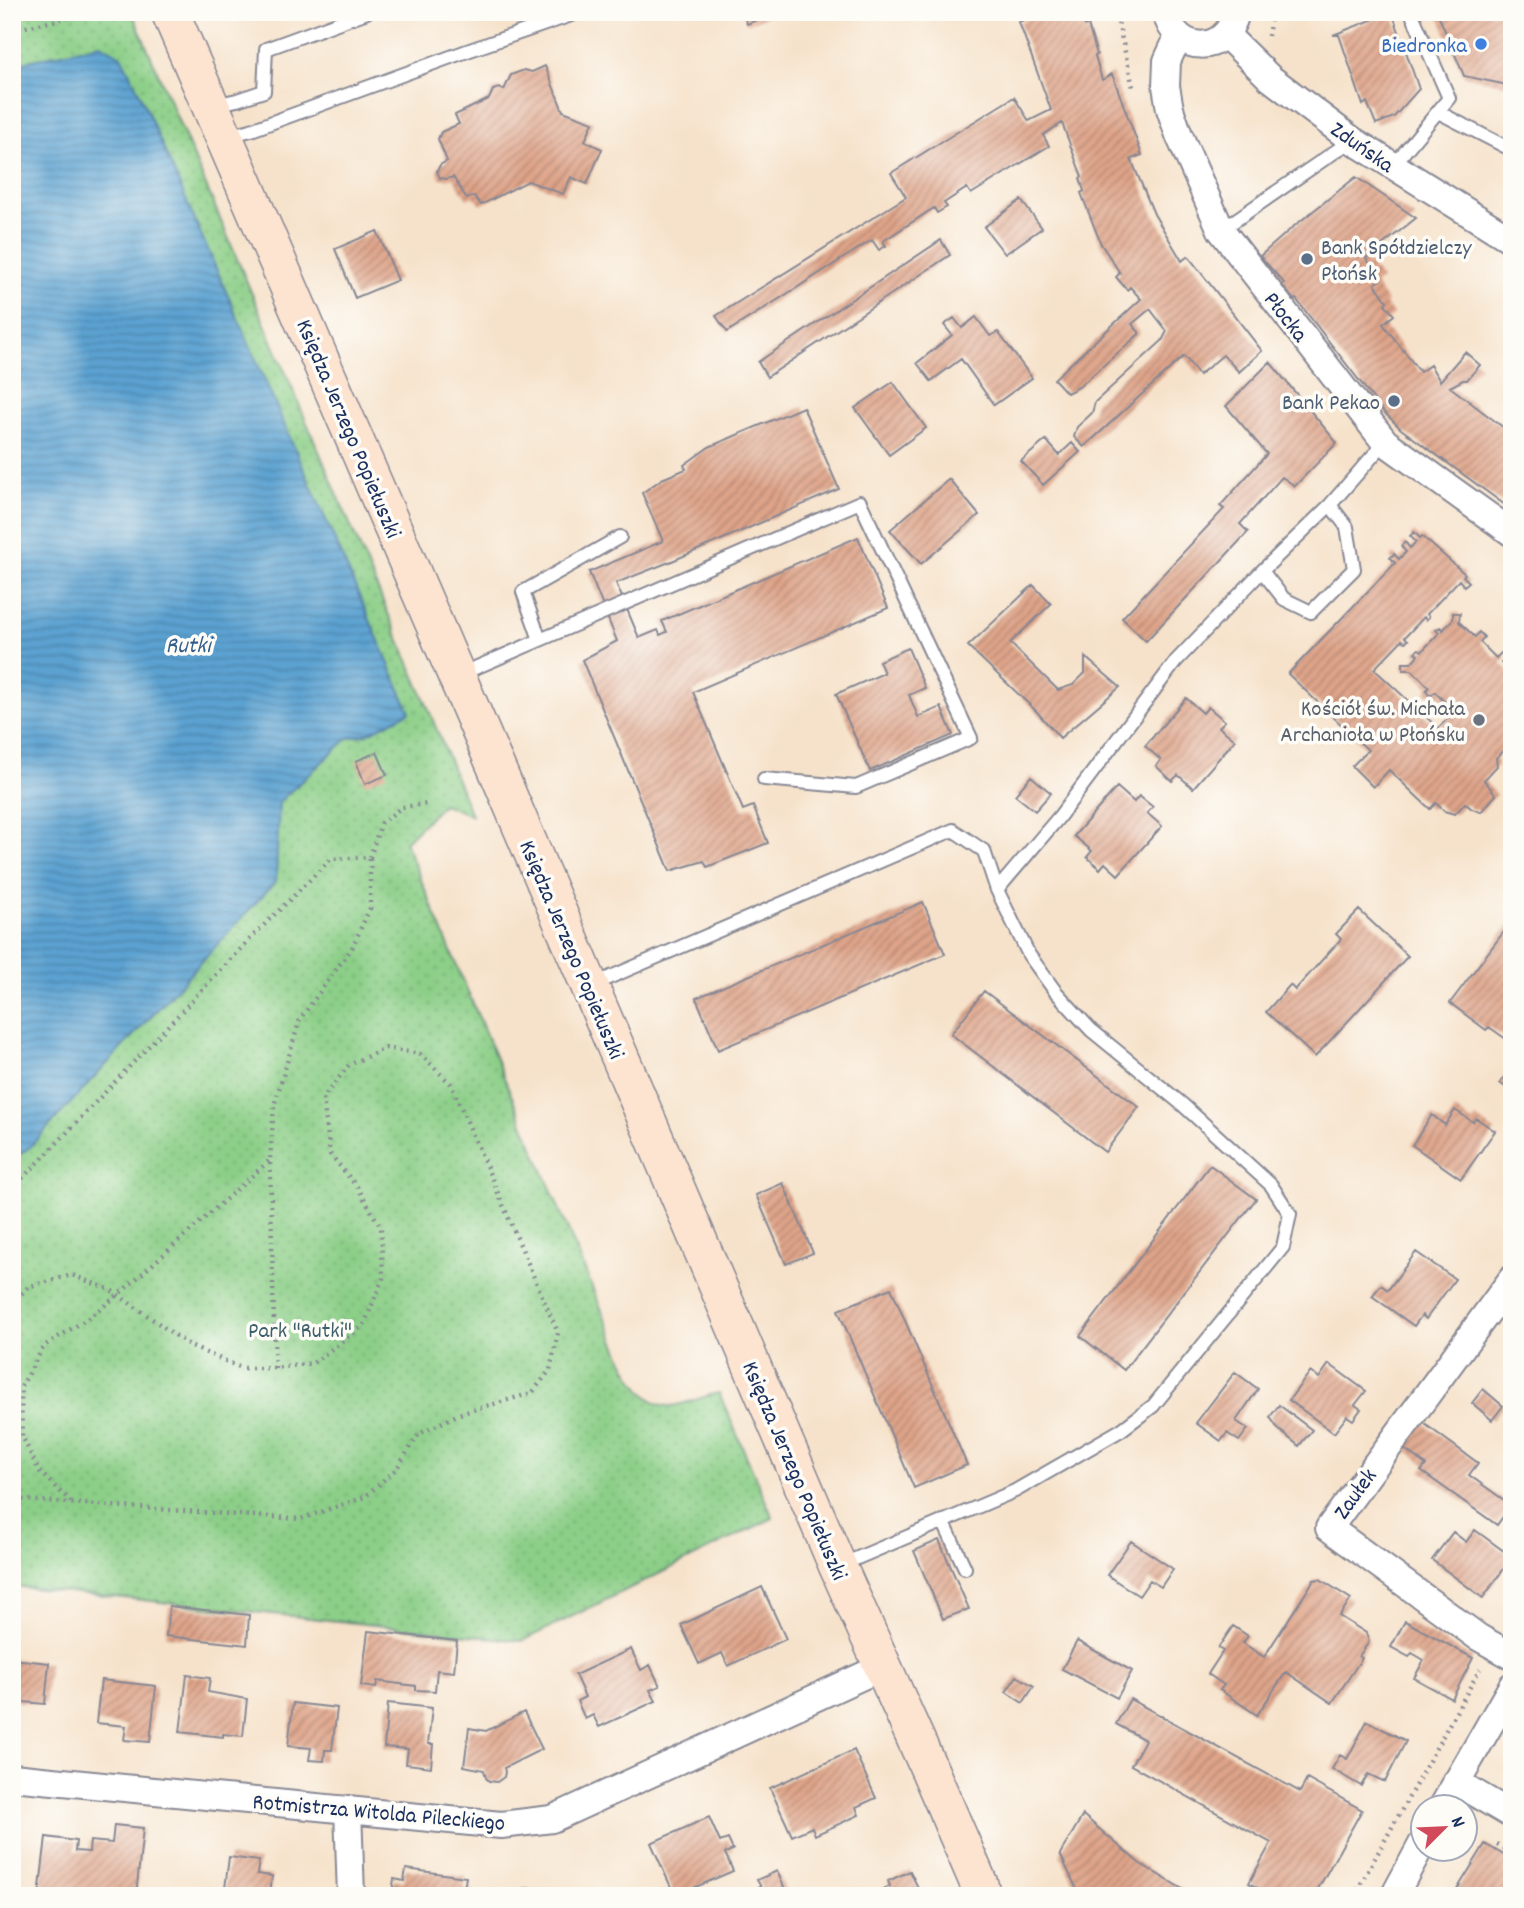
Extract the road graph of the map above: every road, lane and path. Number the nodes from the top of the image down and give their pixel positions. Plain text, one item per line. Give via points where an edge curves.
1 (95, 12) edge
2 (170, 12) edge
3 (367, 12) edge
4 (580, 12) edge
5 (1166, 12) edge
6 (1411, 12) edge
7 (1231, 24) edge
8 (12, 30) edge
9 (1178, 37) junction
10 (1438, 112) junction
11 (217, 121) junction
12 (1352, 140) junction
13 (1512, 150) edge
14 (1392, 167) junction
15 (1221, 230) junction
16 (1512, 240) edge
17 (1385, 442) junction
18 (1329, 505) junction
19 (1512, 533) edge
20 (620, 537) dead end
21 (1262, 571) junction
22 (540, 640) junction
23 (457, 676) junction
24 (764, 779) dead end
25 (427, 804) dead end
26 (370, 857) junction
27 (997, 890) junction
28 (589, 986) junction
29 (270, 1160) junction
30 (12, 1188) edge
31 (1512, 1279) edge
32 (118, 1295) junction
33 (12, 1304) edge
34 (275, 1368) junction
35 (12, 1499) edge
36 (72, 1503) junction
37 (943, 1521) junction
38 (838, 1567) junction
39 (965, 1568) dead end
40 (1502, 1651) edge
41 (882, 1667) junction
42 (1512, 1686) edge
43 (12, 1777) edge
44 (1456, 1782) junction
45 (1451, 1792) edge
46 (348, 1809) junction
47 (1512, 1815) edge
48 (1413, 1862) edge
49 (983, 1892) edge
50 (351, 1896) edge
51 (1354, 1896) edge
52 (1394, 1896) edge

1 - 8 path
2 - 11 street, Księdza Jerzego Popiełuszki
3 - 11 lane via 266,49 264,91 237,100
4 - 11 lane via 251,130
5 - 9 street
6 - 10 lane via 1449,98
7 - 9 street via 1215,43 1189,43
7 - 12 street, Zduńska via 1270,78
9 - 15 street, Płocka via 1167,61 1170,109
10 - 13 lane
10 - 14 lane
11 - 23 street, Księdza Jerzego Popiełuszki
12 - 14 street, Zduńska
12 - 15 lane
14 - 16 street, Zduńska
15 - 17 street, Płocka
17 - 18 lane
17 - 19 street, Płocka
18 - 21 lane
18 - 21 lane via 1347,527 1354,569 1311,612 1284,599
20 - 22 lane via 523,592
21 - 27 lane via 1176,661 1059,817
22 - 23 lane
22 - 24 lane via 860,502 971,737 856,787
23 - 28 street, Księdza Jerzego Popiełuszki
25 - 26 path via 402,807 381,823
26 - 29 path via 370,908 352,948 300,1019 274,1106
26 - 30 path via 331,859
27 - 28 lane via 984,851 953,830
27 - 37 lane via 1030,955 1055,991 1091,1030 1271,1185 1290,1214 1283,1247 1153,1406 1121,1430 1015,1491
28 - 38 street, Księdza Jerzego Popiełuszki
29 - 32 path
29 - 34 path
31 - 40 street, Zaułek via 1329,1528
32 - 33 path via 72,1275 28,1287
32 - 34 path via 192,1348 242,1368
32 - 36 path via 44,1346 21,1387 22,1436 39,1471
34 - 36 path via 313,1363 364,1325 383,1278 381,1228 358,1188 330,1154 323,1098 349,1065 385,1048 420,1054 451,1084 558,1334 550,1370 532,1393 459,1414 419,1434 397,1468 365,1497 300,1519
35 - 36 path
37 - 38 lane
37 - 39 lane
38 - 41 street, Księdza Jerzego Popiełuszki
40 - 51 path
41 - 46 street, Rotmistrza Witolda Pileckiego via 552,1819 501,1825
41 - 49 street, Księdza Jerzego Popiełuszki
42 - 44 street
43 - 46 street, Rotmistrza Witolda Pileckiego
44 - 45 street
44 - 47 street
46 - 50 street
48 - 52 street

